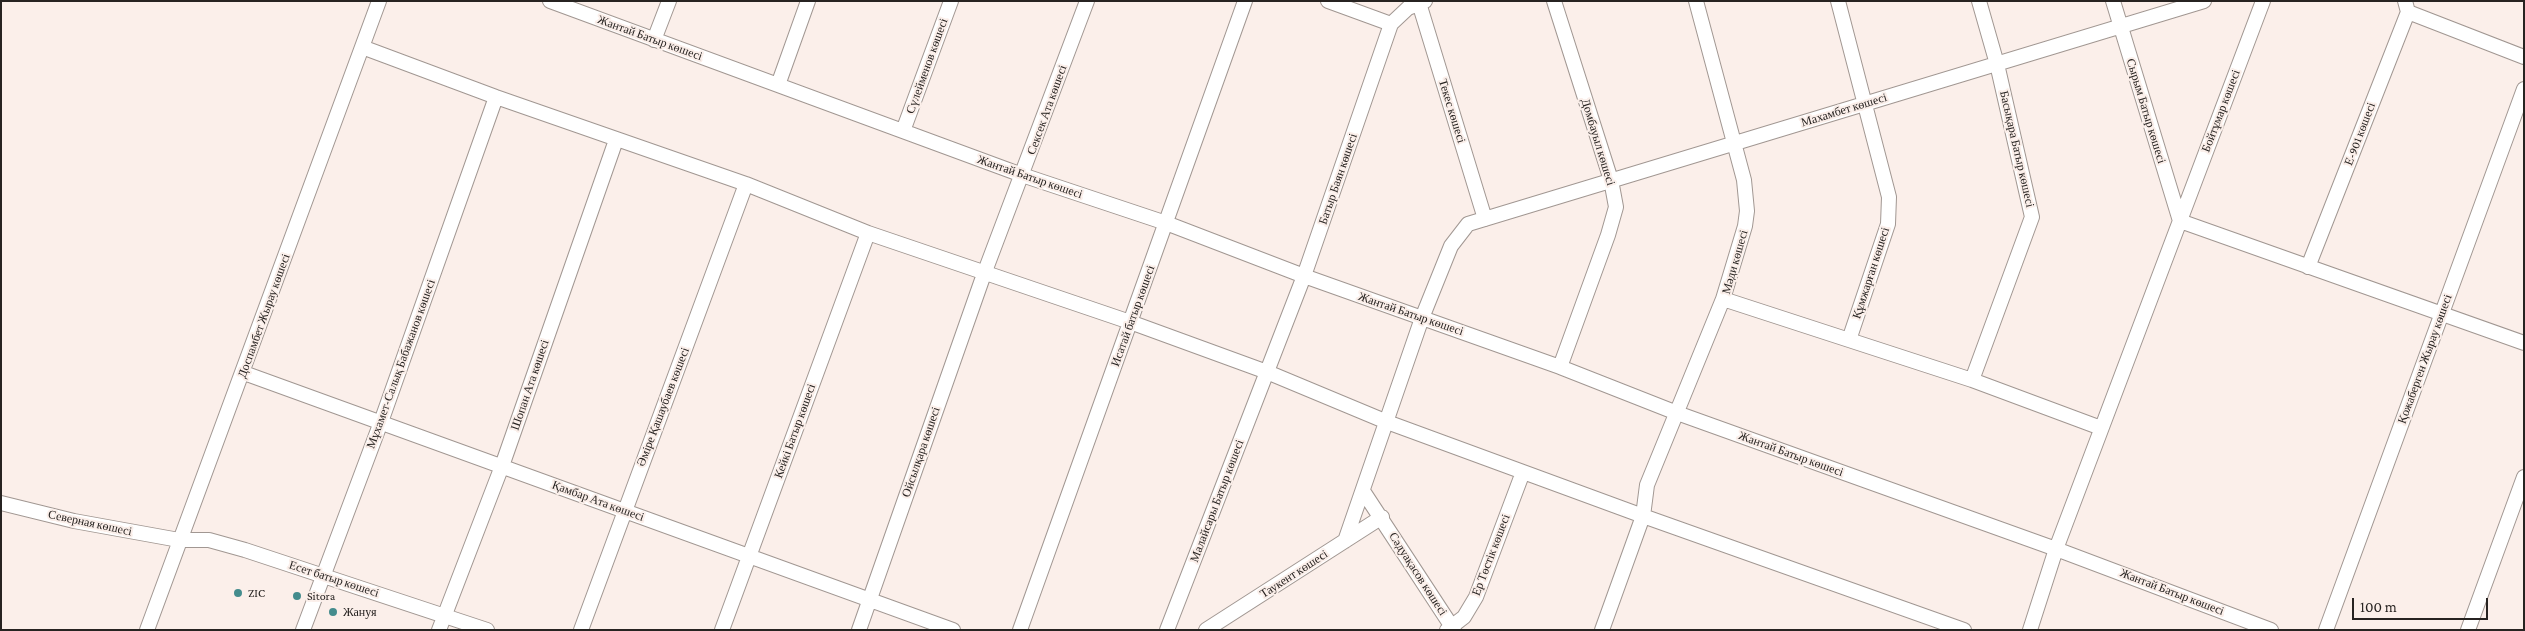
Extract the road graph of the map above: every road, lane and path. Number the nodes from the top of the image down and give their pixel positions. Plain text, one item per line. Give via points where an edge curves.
1 (379, 1) edge
2 (550, 1) edge
3 (669, 1) edge
4 (808, 1) edge
5 (951, 1) edge
6 (1087, 1) edge
7 (1246, 1) edge
8 (1328, 1) edge
9 (1554, 1) edge
10 (1696, 1) edge
11 (1838, 1) edge
12 (1979, 1) edge
13 (2113, 1) edge
14 (2204, 1) edge
15 (2263, 1) edge
16 (1422, 2) edge
17 (2406, 6) edge
18 (1391, 24) junction
19 (2120, 27) junction
20 (654, 40) junction
21 (362, 46) junction
22 (2524, 57) edge
23 (1997, 64) junction
24 (778, 85) junction
25 (2524, 89) edge
26 (496, 97) junction
27 (1863, 104) junction
28 (903, 131) junction
29 (616, 140) junction
30 (1734, 145) junction
31 (1022, 175) junction
32 (1612, 180) junction
33 (746, 184) junction
34 (1485, 218) junction
35 (2180, 221) junction
36 (1166, 223) junction
37 (868, 233) junction
38 (2308, 267) junction
39 (984, 274) junction
40 (1304, 276) junction
41 (1723, 299) junction
42 (2442, 314) junction
43 (1422, 318) junction
44 (1130, 322) junction
45 (1849, 340) junction
46 (2524, 342) edge
47 (1560, 367) junction
48 (1266, 372) junction
49 (244, 373) junction
50 (1972, 380) junction
51 (1677, 413) junction
52 (381, 422) junction
53 (1387, 422) junction
54 (2102, 428) junction
55 (502, 466) junction
56 (1523, 472) junction
57 (2524, 477) edge
58 (1363, 491) junction
59 (1, 503) edge
60 (624, 511) junction
61 (1643, 516) junction
62 (1382, 517) junction
63 (179, 540) junction
64 (1345, 541) junction
65 (2056, 549) junction
66 (750, 555) junction
67 (322, 575) junction
68 (870, 600) junction
69 (444, 615) junction
70 (1451, 629) edge
71 (147, 630) edge
72 (303, 630) edge
73 (439, 630) edge
74 (487, 630) edge
75 (581, 630) edge
76 (722, 630) edge
77 (859, 630) edge
78 (953, 630) edge
79 (1020, 630) edge
80 (1167, 630) edge
81 (1206, 630) edge
82 (1603, 630) edge
83 (1964, 630) edge
84 (2030, 630) edge
85 (2272, 630) edge
86 (2326, 630) edge
87 (2468, 630) edge

1 - 21 street, Доспамбет Жырау көшесі
2 - 20 street, Жантай Батыр көшесі
3 - 20 street
4 - 24 street
5 - 28 street, Сүлейменов көшесі
6 - 31 street, Сексек Ата көшесі
7 - 36 street, Исатай батыр көшесі
8 - 18 street
9 - 32 street, Домбауыл көшесі
10 - 30 street, Мәди көшесі
11 - 27 street, Құмжарған көшесі
12 - 23 street, Басықара Батыр көшесі
13 - 19 street, Сырым Батыр көшесі
14 - 19 street, Махамбет көшесі
15 - 35 street, Бойтұмар көшесі
16 - 18 street, Батыр Баян көшесі via 1408,8
16 - 34 street, Текес көшесі
17 - 22 street
17 - 38 street, Е-901 көшесі
18 - 40 street, Батыр Баян көшесі
19 - 23 street, Махамбет көшесі
19 - 35 street, Сырым Батыр көшесі
20 - 24 street, Жантай Батыр көшесі
21 - 26 street
21 - 49 street, Доспамбет Жырау көшесі
23 - 27 street, Махамбет көшесі
23 - 50 street, Басықара Батыр көшесі via 2032,217
24 - 28 street, Жантай Батыр көшесі
25 - 42 street, Қожаберген Жырау көшесі
26 - 29 street
26 - 52 street, Мұхамет-Салық Бабажанов көшесі
27 - 30 street, Махамбет көшесі
27 - 45 street, Құмжарған көшесі via 1885,176 1889,197 1888,224
28 - 31 street, Жантай Батыр көшесі
29 - 33 street
29 - 55 street, Шопан Ата көшесі
30 - 32 street, Махамбет көшесі
30 - 41 street, Мәди көшесі via 1744,180 1746,226
31 - 36 street, Жантай Батыр көшесі
31 - 39 street, Сексек Ата көшесі
32 - 34 street, Махамбет көшесі
32 - 47 street, Домбауыл көшесі via 1616,208 1611,226
33 - 37 street
33 - 60 street, Әміре Қашаубаев көшесі
34 - 43 street, Махамбет көшесі via 1468,224 1451,246
35 - 38 street
35 - 54 street, Бойтұмар көшесі
36 - 40 street, Жантай Батыр көшесі
36 - 44 street, Исатай батыр көшесі
37 - 39 street
37 - 66 street, Кейкі Батыр көшесі
38 - 42 street
39 - 44 street
39 - 68 street, Ойсылқара көшесі
40 - 43 street, Жантай Батыр көшесі
40 - 48 street, Батыр Баян көшесі
41 - 45 street, Мәди көшесі
41 - 51 street
42 - 46 street
42 - 86 street, Қожаберген Жырау көшесі
43 - 47 street, Жантай Батыр көшесі
43 - 53 street, Махамбет көшесі
44 - 48 street
44 - 79 street, Исатай батыр көшесі
45 - 50 street, Мәди көшесі
47 - 51 street, Жантай Батыр көшесі
48 - 53 street
48 - 80 street, Малайсары Батыр көшесі
49 - 52 street, Қамбар Ата көшесі
49 - 63 street, Доспамбет Жырау көшесі
50 - 54 street, Мәди көшесі
51 - 61 street via 1647,485
51 - 65 street, Жантай Батыр көшесі
52 - 55 street, Қамбар Ата көшесі
52 - 67 street, Мұхамет-Салық Бабажанов көшесі
53 - 56 street
53 - 58 street, Махамбет көшесі
54 - 65 street, Бойтұмар көшесі
55 - 60 street, Қамбар Ата көшесі
55 - 69 street, Шопан Ата көшесі
56 - 61 street
56 - 70 street, Ер Төстік көшесі via 1476,597 1464,617
57 - 87 street
58 - 62 street, Сәдуақасов көшесі
58 - 64 street, Махамбет көшесі
59 - 63 street, Северная көшесі via 74,521
60 - 66 street, Қамбар Ата көшесі
60 - 75 street, Әміре Қашаубаев көшесі
61 - 82 street
61 - 83 street
62 - 64 street, Таукент көшесі
62 - 70 street, Сәдуақасов көшесі
63 - 67 street, Есет батыр көшесі via 209,540
63 - 71 street, Доспамбет Жырау көшесі
64 - 81 street, Таукент көшесі
65 - 84 street, Бойтұмар көшесі
65 - 85 street, Жантай Батыр көшесі
66 - 68 street, Қамбар Ата көшесі
66 - 76 street, Кейкі Батыр көшесі
67 - 69 street, Есет батыр көшесі
67 - 72 street, Мұхамет-Салық Бабажанов көшесі
68 - 77 street, Ойсылқара көшесі
68 - 78 street, Қамбар Ата көшесі
69 - 73 street, Шопан Ата көшесі
69 - 74 street, Есет батыр көшесі

